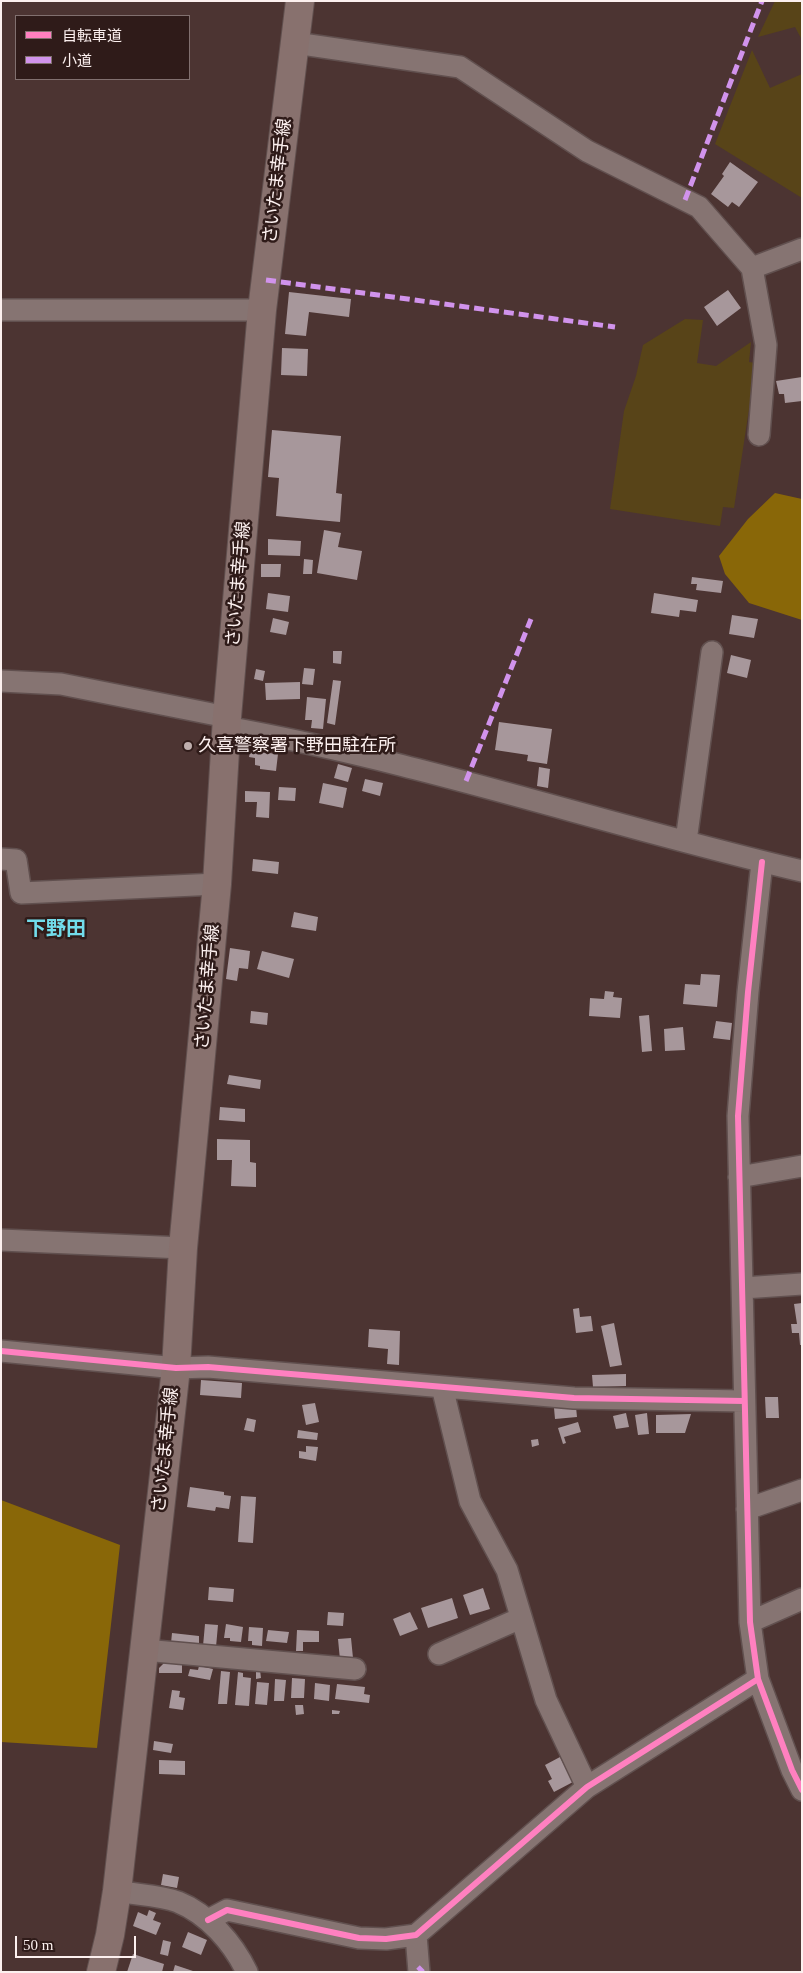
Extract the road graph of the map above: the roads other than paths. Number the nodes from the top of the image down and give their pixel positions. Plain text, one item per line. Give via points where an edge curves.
1 (300, 1) edge
2 (295, 43) junction
3 (802, 249) edge
4 (752, 268) junction
5 (1, 310) edge
6 (262, 310) junction
7 (759, 436) dead end
8 (712, 652) dead end
9 (1, 681) edge
10 (227, 722) junction
11 (686, 841) junction
12 (1, 859) edge
13 (762, 862) junction
14 (802, 871) edge
15 (217, 884) junction
16 (802, 1166) edge
17 (739, 1177) junction
18 (1, 1240) edge
19 (184, 1248) junction
20 (802, 1284) edge
21 (743, 1288) junction
22 (1, 1350) edge
23 (176, 1368) junction
24 (442, 1387) junction
25 (744, 1401) junction
26 (802, 1490) edge
27 (748, 1509) junction
28 (802, 1599) edge
29 (521, 1618) junction
30 (750, 1622) junction
31 (144, 1650) junction
32 (439, 1654) dead end
33 (355, 1669) dead end
34 (758, 1679) junction
35 (587, 1787) junction
36 (802, 1790) edge
37 (117, 1891) junction
38 (208, 1920) junction
39 (416, 1935) junction
40 (101, 1972) edge
41 (247, 1972) edge
42 (419, 1972) edge

1 - 2 main road, さいたま幸手線
2 - 4 street via 460,67 587,151 699,207
2 - 6 main road, さいたま幸手線
3 - 4 street
4 - 7 street via 766,345
5 - 6 street
6 - 10 main road, さいたま幸手線
8 - 11 street
9 - 10 street via 61,684
10 - 11 street via 416,768
10 - 15 main road, さいたま幸手線
11 - 13 street
12 - 15 street via 16,860 21,893
13 - 14 street
13 - 17 street via 738,1116
15 - 19 main road, さいたま幸手線
16 - 17 street
17 - 21 street
18 - 19 street
19 - 23 main road, さいたま幸手線
20 - 21 street
21 - 25 street
22 - 23 street
23 - 24 street via 208,1366
23 - 31 main road, さいたま幸手線
24 - 25 street via 574,1398
24 - 29 street via 470,1501 507,1570
25 - 27 street
26 - 27 street
27 - 30 street
28 - 30 street
29 - 32 street
29 - 35 street via 546,1700
30 - 34 street
31 - 33 street
31 - 37 main road, さいたま幸手線
34 - 35 street
34 - 36 street
35 - 39 street
37 - 38 street via 176,1901
37 - 40 main road, さいたま幸手線
38 - 39 street via 227,1910 359,1938
38 - 41 street via 239,1955
39 - 42 street

